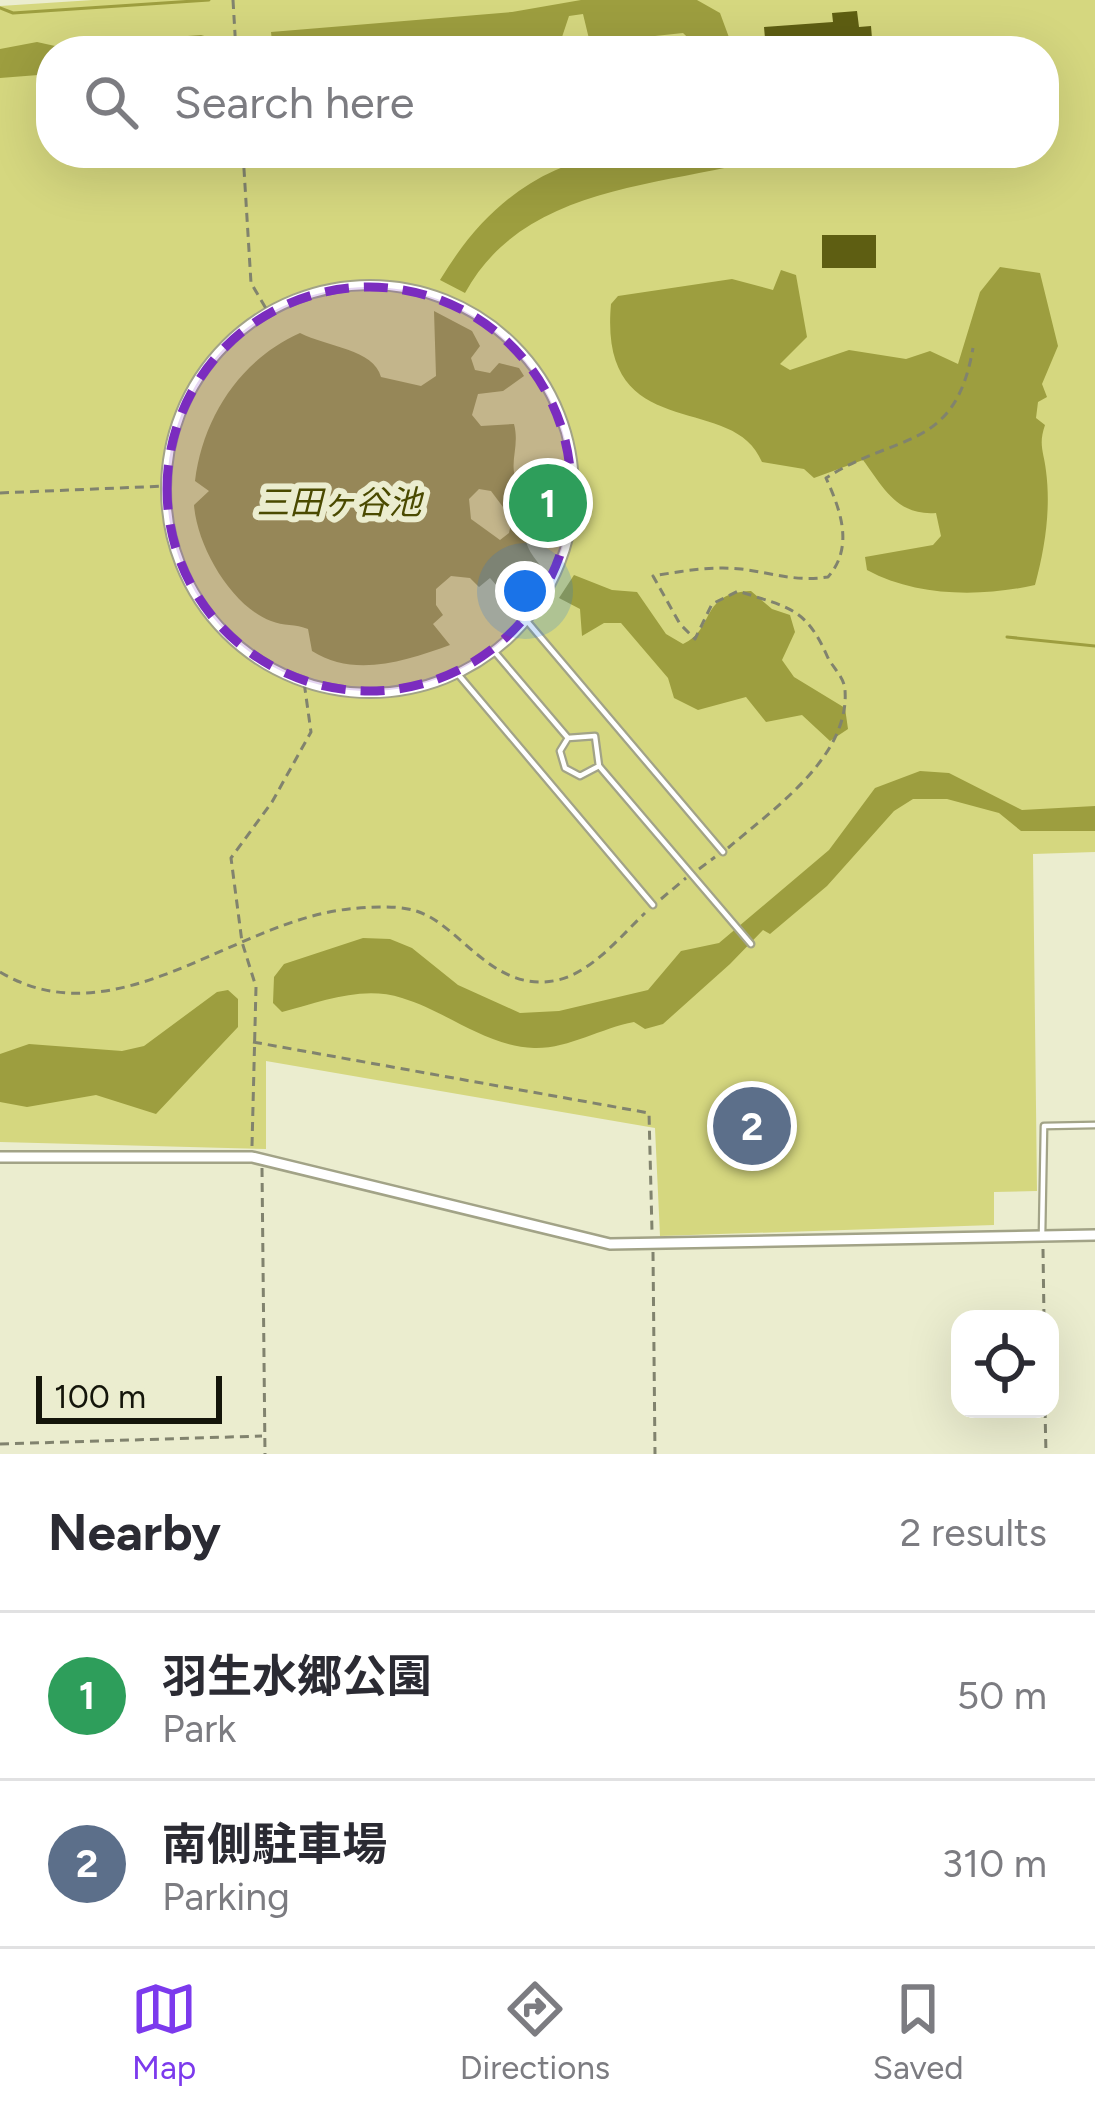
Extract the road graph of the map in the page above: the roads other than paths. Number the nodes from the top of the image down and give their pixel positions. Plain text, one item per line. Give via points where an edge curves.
1 (526, 620) junction
2 (494, 651) junction
3 (457, 674) junction
4 (568, 738) junction
5 (599, 766) junction
6 (723, 852) road end
7 (653, 905) road end
8 (752, 944) dead end
9 (1095, 1125) edge
10 (0, 1157) edge
11 (1095, 1235) edge
12 (1042, 1236) junction

1 - 2 street
1 - 3 street via 569,536 574,473 560,411 527,357 479,316 406,288 327,289 268,312 226,344 193,385 172,434 165,486 172,543 194,595 253,657 304,682 366,693
1 - 6 lane
2 - 3 street
2 - 4 lane
3 - 7 lane
4 - 5 lane via 595,736
4 - 5 lane via 560,751 566,768 580,776
5 - 8 lane
9 - 12 lane via 1044,1126
10 - 12 street via 257,1158 610,1244
11 - 12 street

